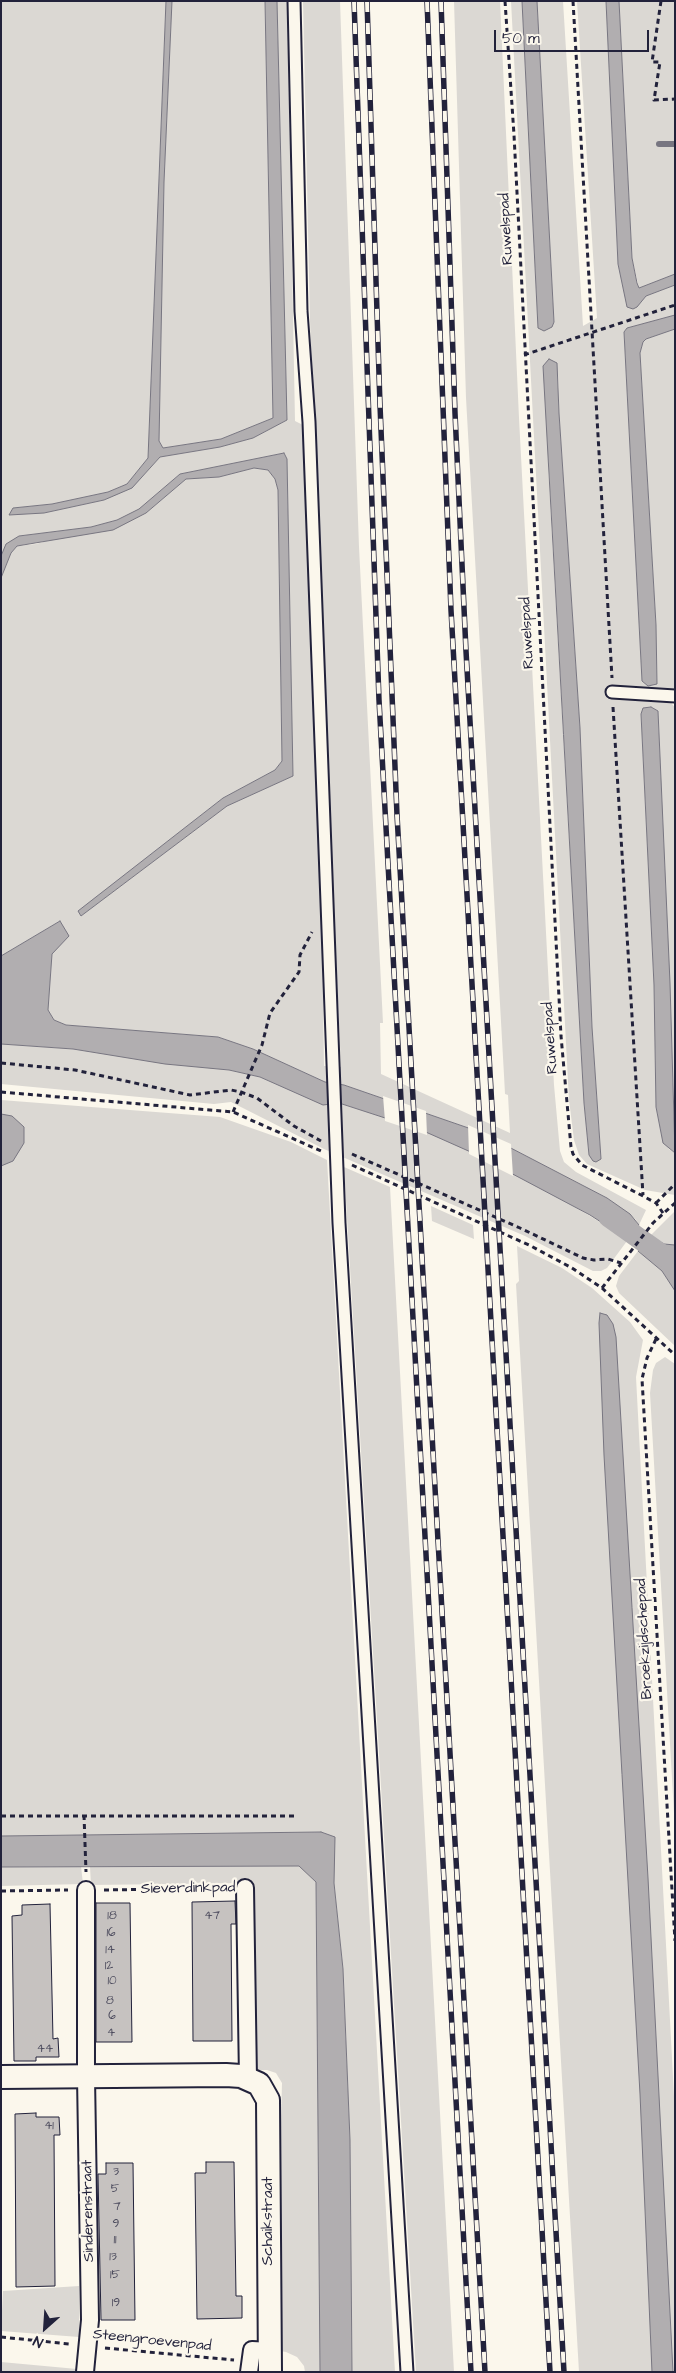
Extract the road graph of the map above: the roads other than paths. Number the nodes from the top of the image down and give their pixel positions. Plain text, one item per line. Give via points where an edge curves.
1 (294, 1) edge
2 (612, 692) road end
3 (675, 696) edge
4 (86, 1882) road end
5 (245, 1888) road end
6 (86, 2076) junction
7 (1, 2078) edge
8 (248, 2079) junction
9 (270, 2361) edge
10 (250, 2367) edge
11 (85, 2372) edge
12 (407, 2372) edge

1 - 12 lane via 301,311 309,422 336,1149
2 - 3 lane
4 - 6 street, Sinderenstraat
5 - 8 street, Sieverdinkpad
6 - 7 street
6 - 8 street via 226,2075
6 - 11 street, Sinderenstraat via 90,2320
8 - 9 street, Schaikstraat via 259,2084 268,2100
9 - 10 street via 252,2350

